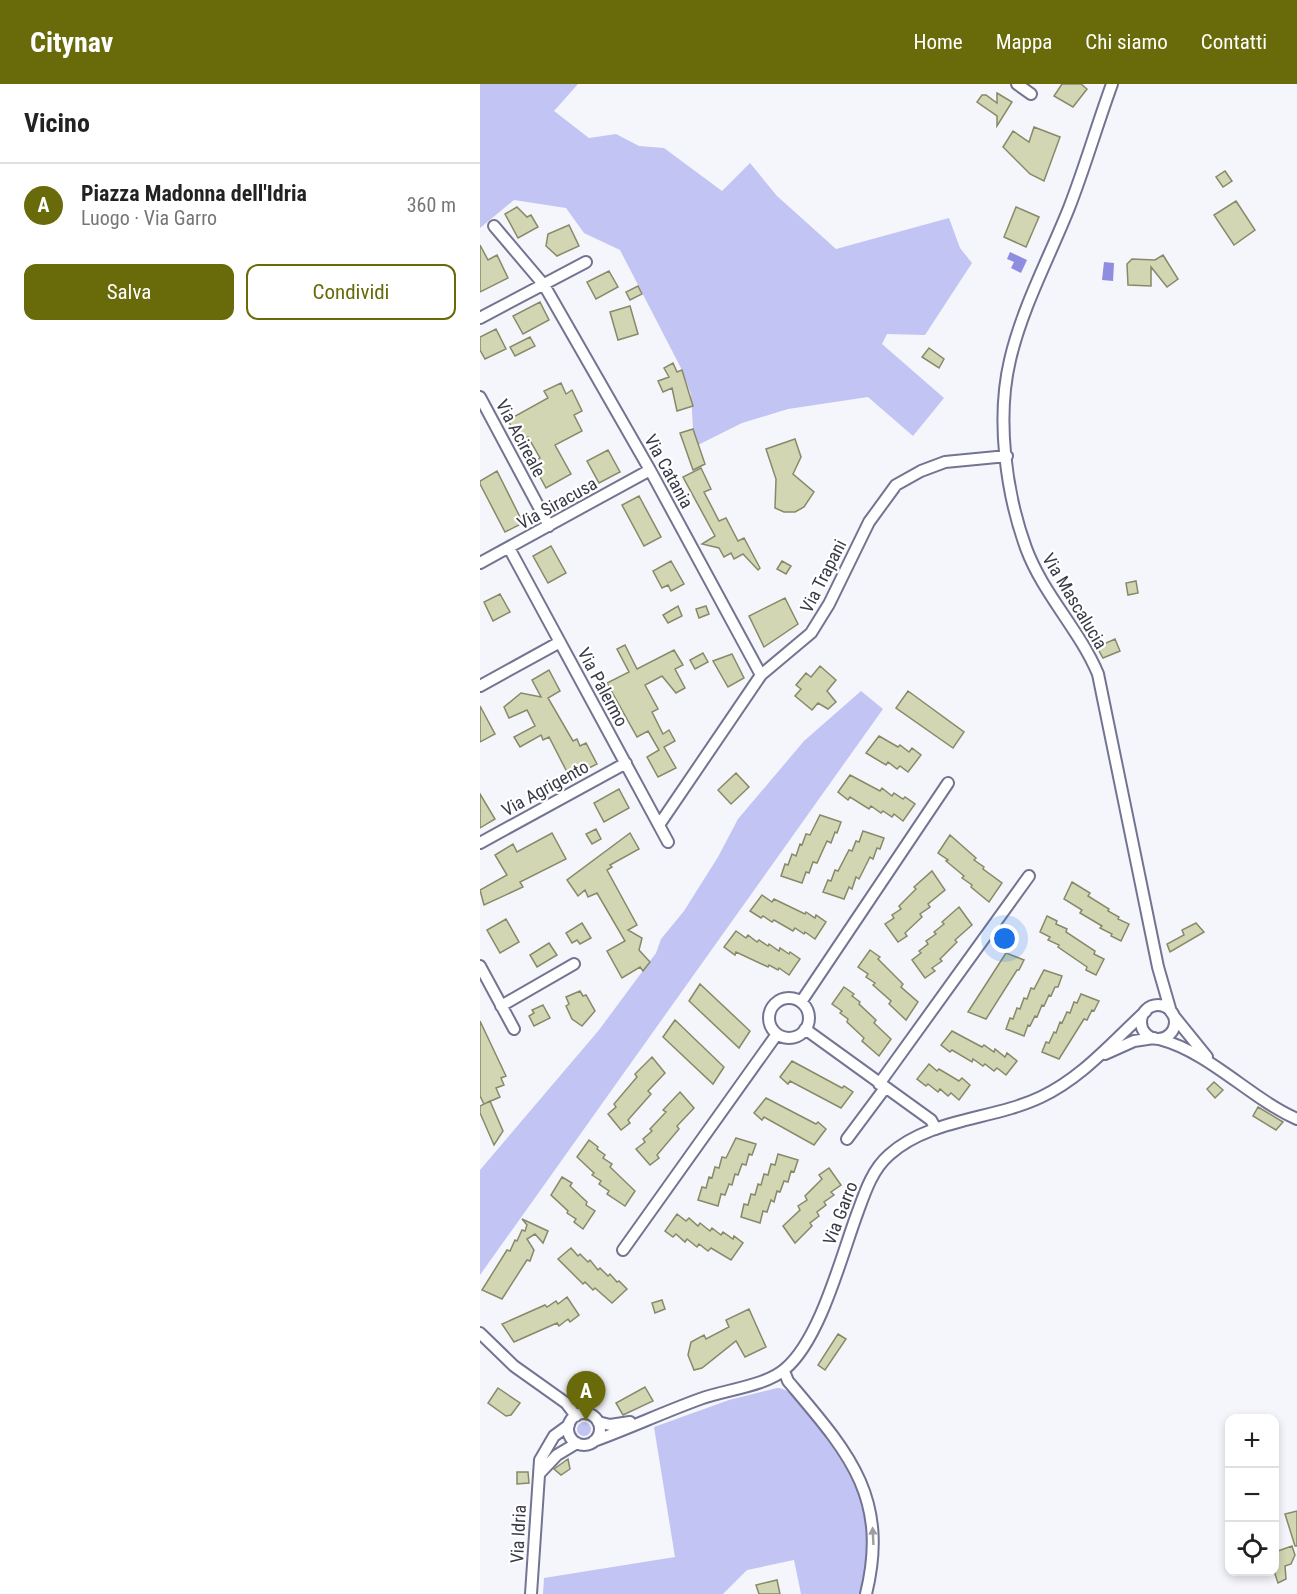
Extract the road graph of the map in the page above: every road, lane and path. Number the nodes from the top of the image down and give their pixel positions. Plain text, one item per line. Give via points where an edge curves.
1 (1017, 84) edge
2 (1112, 84) edge
3 (1031, 94) dead end
4 (494, 226) dead end
5 (586, 262) dead end
6 (544, 285) junction
7 (480, 318) edge
8 (480, 397) edge
9 (1006, 456) junction
10 (650, 470) junction
11 (549, 526) junction
12 (509, 548) junction
13 (480, 564) edge
14 (560, 642) junction
15 (761, 675) junction
16 (480, 686) edge
17 (626, 763) junction
18 (948, 783) dead end
19 (659, 825) junction
20 (480, 843) edge
21 (668, 843) dead end
22 (1029, 876) dead end
23 (574, 964) dead end
24 (480, 966) edge
25 (1158, 967) junction
26 (801, 1002) junction
27 (501, 1006) junction
28 (1148, 1009) junction
29 (1172, 1013) junction
30 (514, 1029) dead end
31 (805, 1029) junction
32 (777, 1034) junction
33 (1156, 1039) junction
34 (1097, 1059) junction
35 (1215, 1066) junction
36 (882, 1086) junction
37 (1297, 1119) edge
38 (936, 1129) junction
39 (847, 1139) dead end
40 (623, 1250) dead end
41 (480, 1333) edge
42 (784, 1371) junction
43 (576, 1416) junction
44 (656, 1416) junction
45 (598, 1422) junction
46 (569, 1425) junction
47 (594, 1441) junction
48 (577, 1443) junction
49 (537, 1476) junction
50 (531, 1594) edge
51 (866, 1594) edge

1 - 3 street
2 - 9 street, Via Mascalucia via 1010,360 1006,382
4 - 6 street, Via Catania
5 - 6 street
6 - 7 street
6 - 10 street, Via Catania
8 - 11 street, Via Acireale
9 - 15 street, Via Trapani via 945,462 896,485 868,522 811,633
9 - 25 street, Via Mascalucia via 1015,511 1034,568 1083,642 1098,674
10 - 11 street, Via Siracusa
10 - 15 street, Via Catania
11 - 12 street, Via Siracusa
12 - 13 street, Via Siracusa
12 - 14 street, Via Palermo
14 - 16 street
14 - 17 street, Via Palermo
15 - 19 street, Via Trapani
17 - 19 street, Via Palermo
17 - 20 street, Via Agrigento
18 - 26 street
19 - 21 street, Via Palermo
22 - 36 street
23 - 27 street
24 - 27 street
25 - 28 street via 1158,991
25 - 29 street
26 - 31 street via 809,1015
26 - 32 street via 788,998 772,1006 769,1023
27 - 30 street
28 - 29 street via 1160,1006
28 - 33 street via 1142,1026 1147,1035
28 - 34 street
29 - 33 street via 1173,1029 1166,1037
29 - 35 street
31 - 32 street via 792,1038
31 - 36 street
32 - 40 street
33 - 34 street via 1134,1041
33 - 35 street via 1178,1044
34 - 38 street, Via Garro via 1040,1098
35 - 37 street via 1251,1094
36 - 38 street via 930,1120
36 - 39 street
38 - 42 street, Via Garro via 897,1149 872,1175 817,1321 798,1356
41 - 43 street via 514,1366 566,1403
42 - 44 street
51 -> 42 street via 874,1545 863,1485 837,1438 788,1381
43 - 45 street via 591,1415
43 - 46 street
44 - 45 street via 618,1424
44 - 47 street
45 - 47 street via 599,1432
46 - 48 street via 569,1436
46 - 49 street, Via Idria via 554,1436 545,1450
47 - 48 street
48 - 49 street via 549,1461
49 - 50 street, Via Idria

